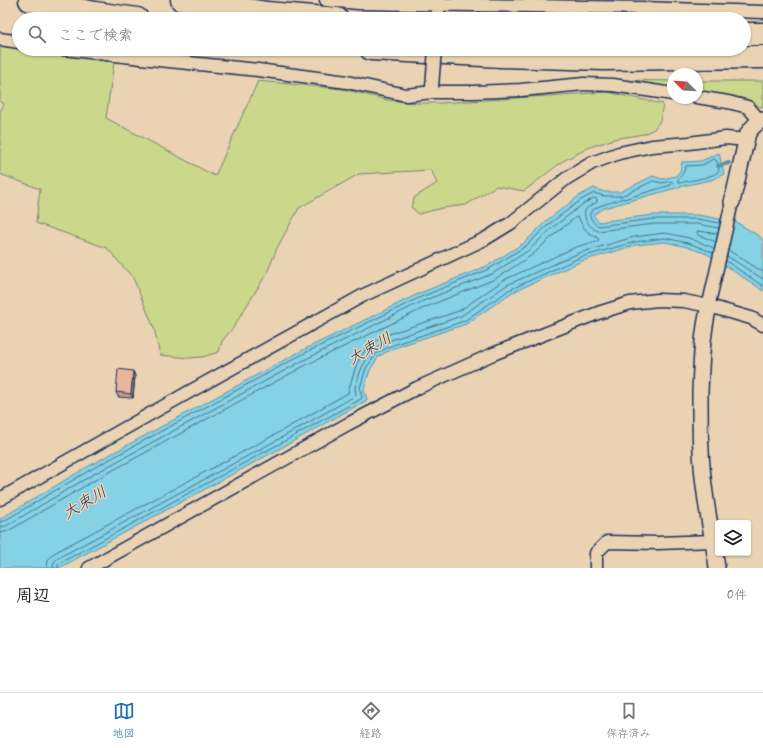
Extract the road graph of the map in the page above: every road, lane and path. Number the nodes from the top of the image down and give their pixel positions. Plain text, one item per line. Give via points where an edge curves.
1 (30, 0) edge
2 (182, 0) edge
3 (326, 0) edge
4 (438, 11) edge
5 (89, 12) edge
6 (260, 12) edge
7 (763, 12) edge
8 (751, 34) edge
9 (763, 34) edge
10 (0, 39) edge
11 (12, 41) edge
12 (124, 56) edge
13 (434, 56) edge
14 (501, 56) edge
15 (763, 57) edge
16 (432, 89) junction
17 (667, 93) edge
18 (703, 98) edge
19 (762, 120) edge
20 (746, 140) junction
21 (732, 202) joint
22 (710, 302) junction
23 (763, 325) edge
24 (0, 499) edge
25 (714, 541) junction
26 (89, 568) edge
27 (596, 568) edge
28 (717, 568) edge

1 - 5 highway
2 - 6 highway
3 - 4 street
4 - 7 street via 556,7
8 - 9 highway
10 - 11 street
12 - 16 street via 347,82 406,95
13 - 16 street, bridge
14 - 15 highway via 604,59
16 - 17 street via 474,92 584,84 613,85
18 - 19 street via 748,107
19 - 20 street via 748,133
20 - 21 street
20 - 24 street via 726,138 652,146 592,163 568,178 511,223 485,239 364,295
21 - 22 street
22 - 23 street
22 - 25 street via 702,351 700,432 705,493
22 - 26 street via 658,300 630,303 493,354 417,388 348,424
25 - 27 street via 607,542 596,553
25 - 28 street

